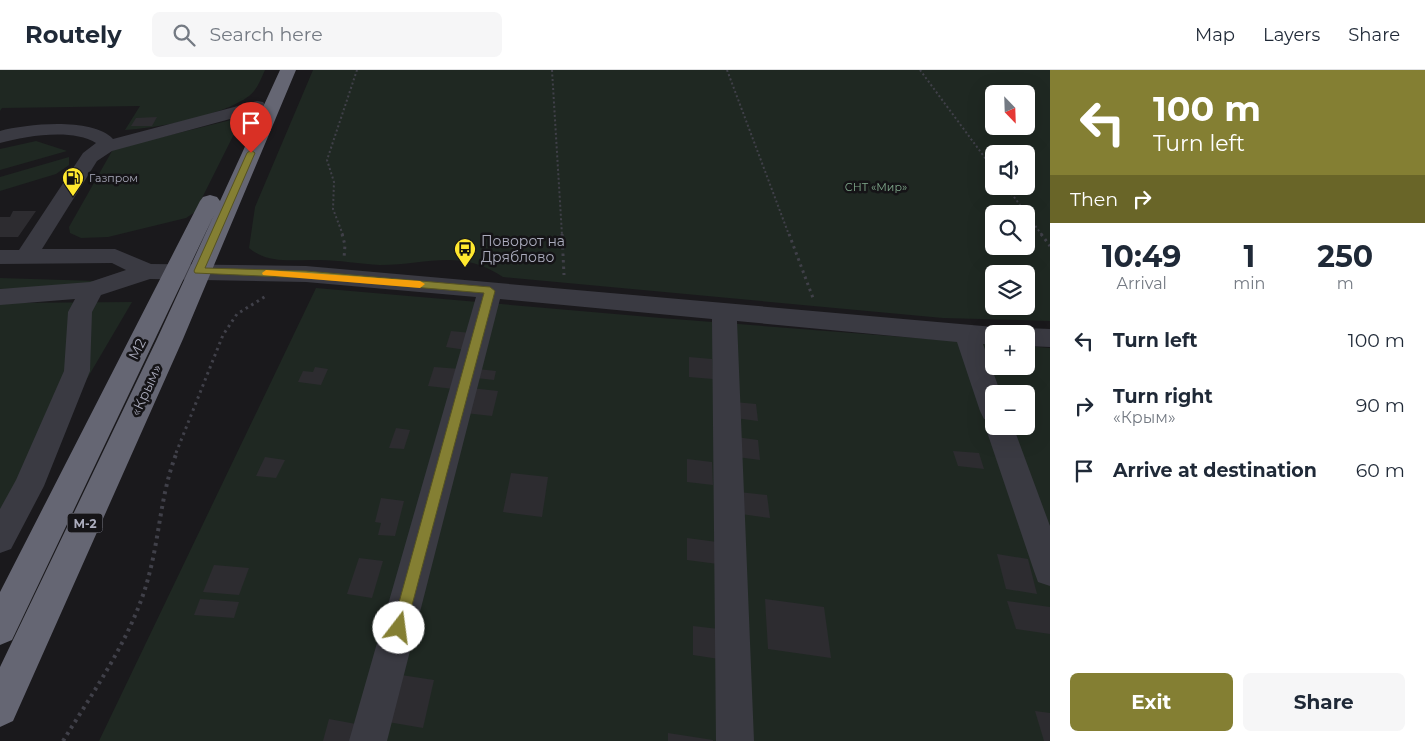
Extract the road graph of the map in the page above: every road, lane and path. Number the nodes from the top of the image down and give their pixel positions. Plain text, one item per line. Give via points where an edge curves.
1 (274, 70) edge
2 (288, 70) edge
3 (358, 70) edge
4 (552, 70) edge
5 (727, 70) edge
6 (920, 70) edge
7 (256, 106) junction
8 (0, 137) edge
9 (105, 147) junction
10 (985, 158) edge
11 (1013, 195) edge
12 (1050, 246) edge
13 (26, 256) junction
14 (0, 257) edge
15 (148, 271) junction
16 (187, 271) junction
17 (337, 277) junction
18 (92, 290) junction
19 (490, 291) junction
20 (275, 294) dead end
21 (0, 298) edge
22 (565, 298) junction
23 (724, 313) junction
24 (822, 322) junction
25 (967, 335) junction
26 (985, 336) edge
27 (1035, 337) edge
28 (1050, 338) edge
29 (985, 386) edge
30 (1002, 435) edge
31 (0, 538) edge
32 (1050, 571) edge
33 (0, 628) edge
34 (0, 708) edge
35 (63, 741) edge
36 (368, 741) edge
37 (735, 741) edge

1 - 7 highway, М2
2 - 16 highway, «Крым» / М-2
3 - 17 path via 327,160 334,182 333,207 347,248
4 - 22 path
5 - 24 path
6 - 10 path
7 - 9 street
7 - 16 highway, М2
8 - 9 street via 26,131 76,131 100,136
9 - 13 street via 90,157
11 - 12 path
13 - 14 street
13 - 15 street via 115,256
15 - 16 street
15 - 18 street
16 - 17 street
16 - 33 highway, М2
16 - 34 highway, «Крым» / М-2
17 - 19 street
18 - 21 street
18 - 31 street via 80,312 76,371 29,486
19 - 22 street
19 - 36 street
20 - 35 path via 236,314 226,330 170,469 149,576 122,644
22 - 23 street
23 - 24 street
23 - 37 street
24 - 25 street
25 - 26 street
25 - 29 street
27 - 28 street
30 - 32 street

